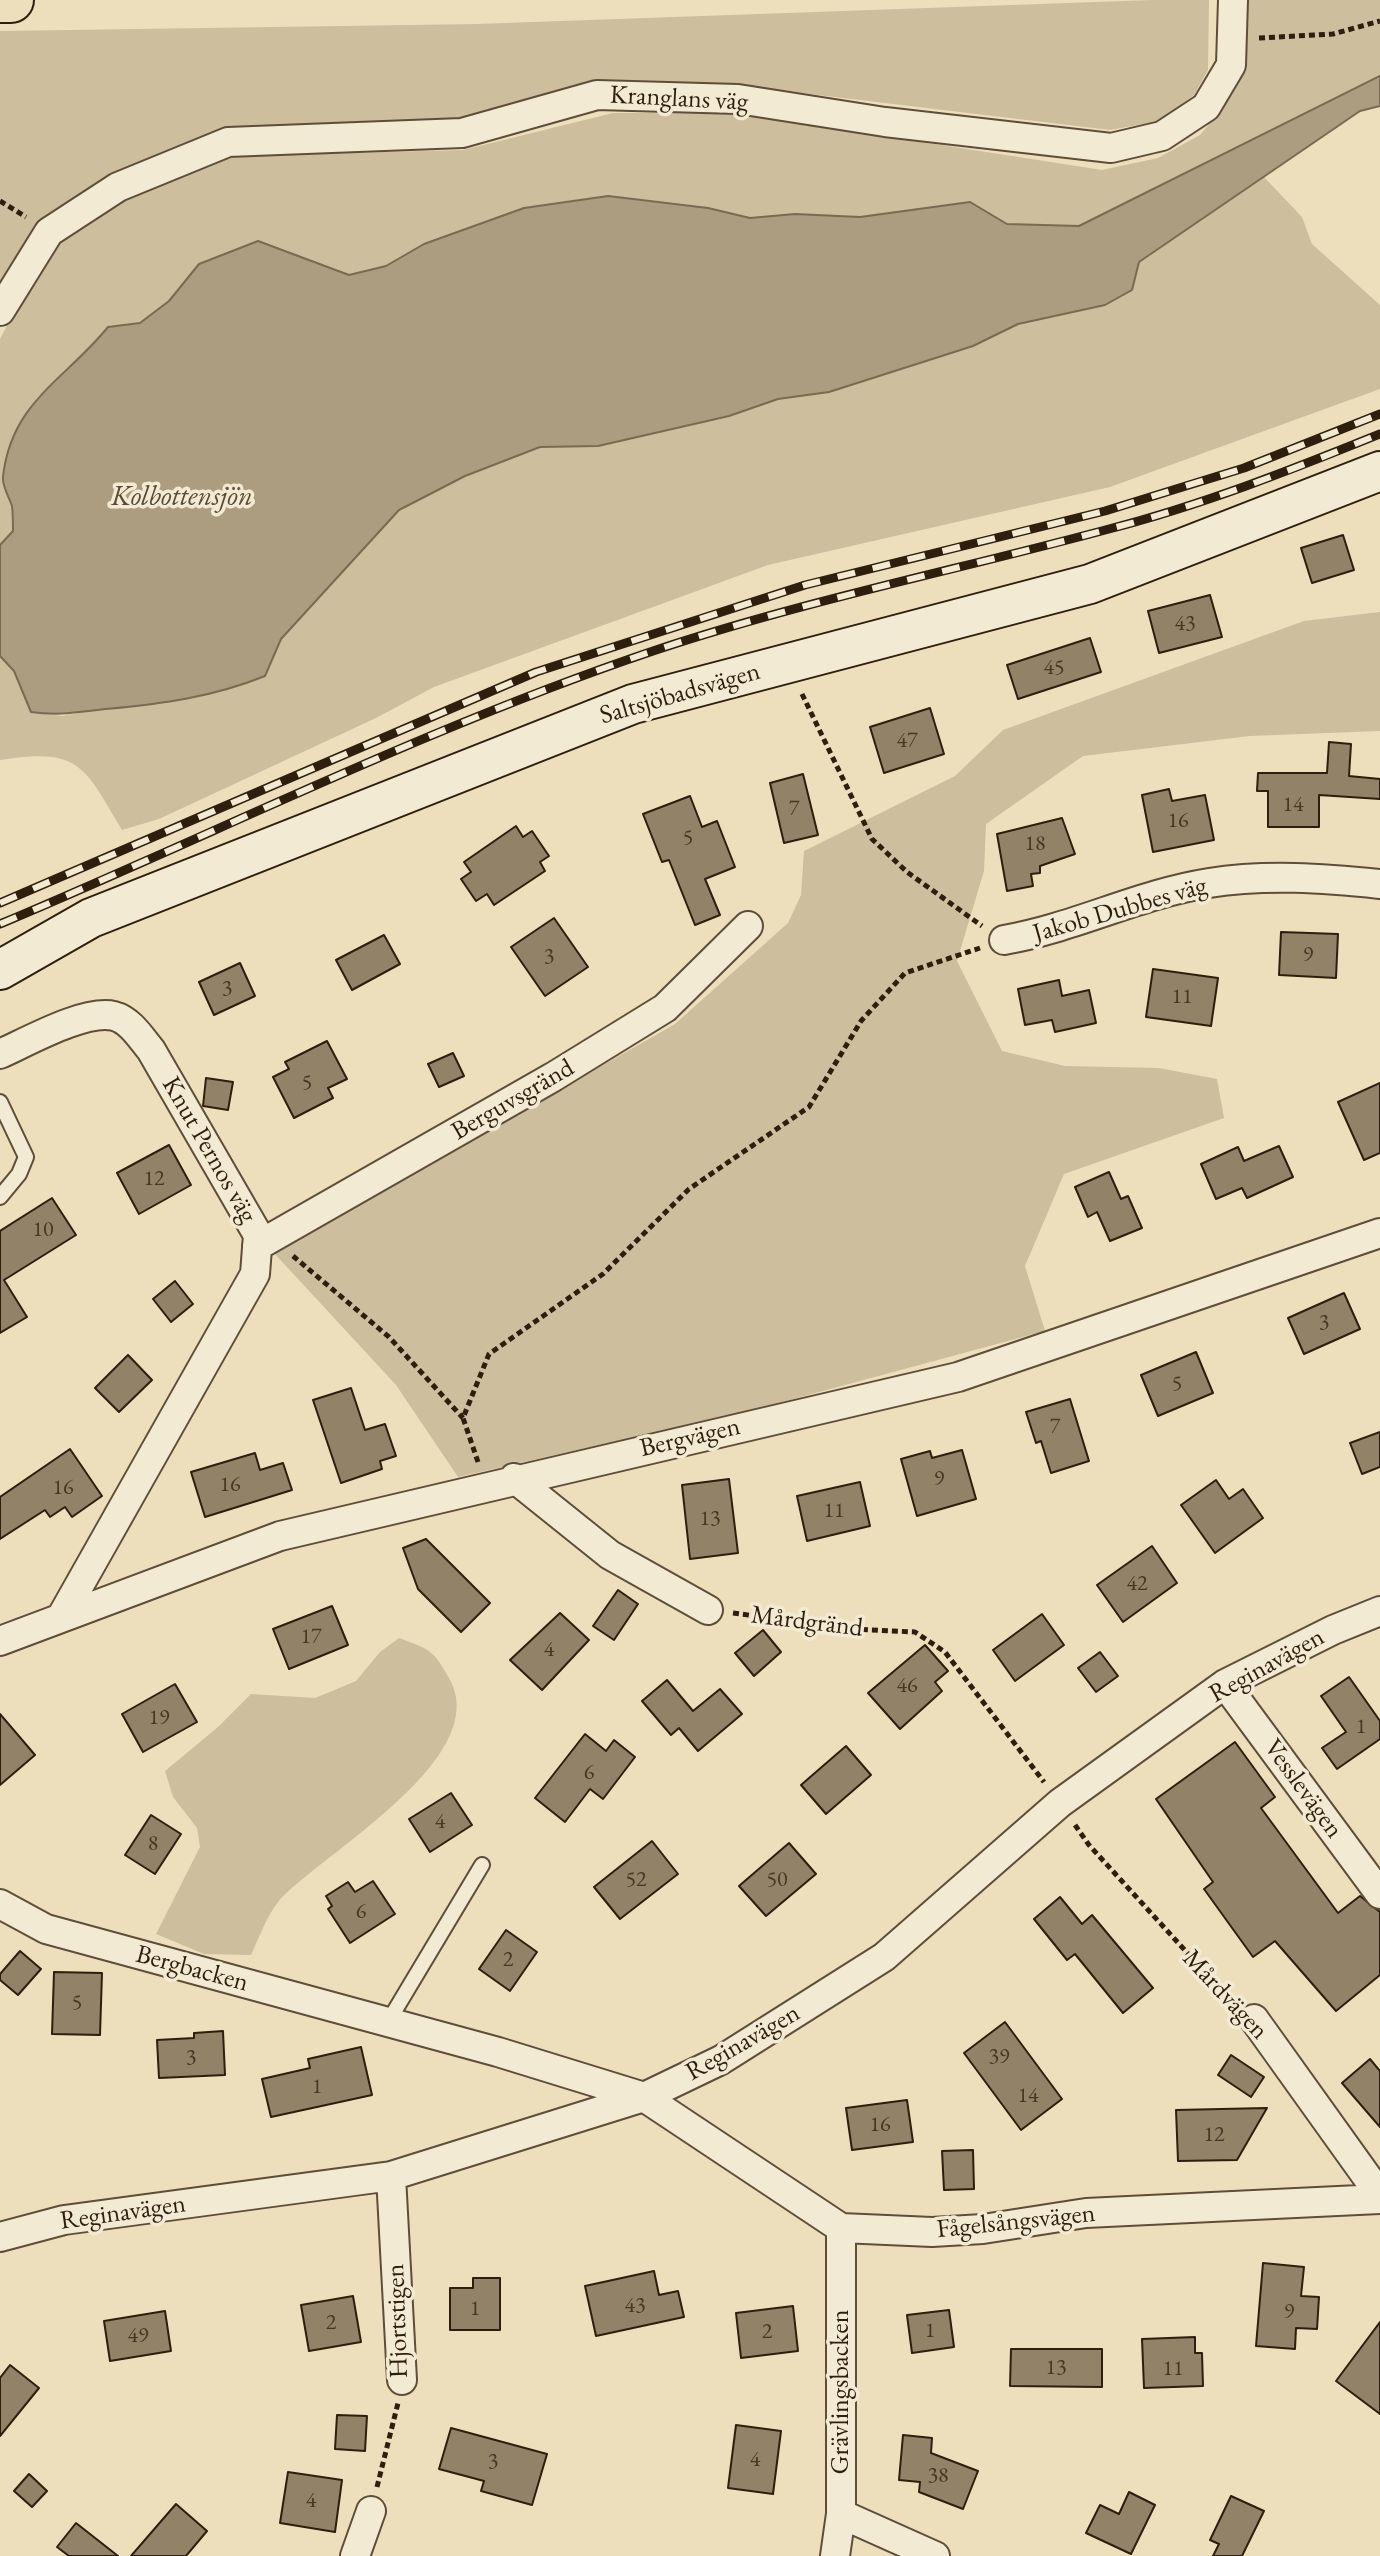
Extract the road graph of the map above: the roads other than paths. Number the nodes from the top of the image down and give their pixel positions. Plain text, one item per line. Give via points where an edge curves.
1 (0, 0) edge
2 (11, 0) edge
3 (1233, 0) edge
4 (0, 311) edge
5 (1380, 471) edge
6 (1380, 884) edge
7 (748, 926) dead end
8 (1004, 940) road end
9 (0, 970) edge
10 (0, 1054) edge
11 (0, 1102) edge
12 (0, 1197) edge
13 (1380, 1233) edge
14 (264, 1242) junction
15 (514, 1478) junction
16 (708, 1610) road end
17 (1380, 1611) edge
18 (63, 1614) junction
19 (0, 1641) edge
20 (1225, 1684) junction
21 (482, 1865) dead end
22 (1380, 1894) edge
23 (0, 1904) edge
24 (1254, 2019) road end
25 (388, 2022) junction
26 (644, 2097) junction
27 (391, 2176) junction
28 (1380, 2197) edge
29 (841, 2228) junction
30 (0, 2237) edge
31 (402, 2380) road end
32 (371, 2511) road end
33 (841, 2514) junction
34 (355, 2556) edge
35 (835, 2556) edge
36 (935, 2556) edge

1 - 2 highway
3 - 4 street, Kranglans väg via 1231,65 1206,107 1162,136 1111,148 738,99 597,95 462,133 228,142 118,187 49,232
5 - 9 street, Saltsjöbadsvägen via 1090,584 633,704 91,918
6 - 8 street, Jakob Dubbes väg via 1315,877 1210,883
7 - 14 street, Berguvsgränd via 665,1008
10 - 14 street, Knut Pernos väg via 95,1017 114,1016 132,1027 151,1050
11 - 12 lane via 26,1157
13 - 15 street, Bergvägen via 958,1377
14 - 18 street, Knut Pernos väg via 255,1274
15 - 16 street via 610,1555
15 - 18 street, Bergvägen via 280,1536
17 - 20 street, Reginavägen
18 - 19 street, Bergvägen
20 - 22 street, Vesslevägen
20 - 26 street, Reginavägen via 1060,1803 884,1957 721,2060
21 - 25 lane
23 - 25 street, Bergbacken via 46,1929
24 - 28 street, Mårdvägen
25 - 26 street, Bergbacken
26 - 27 street, Reginavägen
26 - 29 street
27 - 30 street, Reginavägen via 64,2220
27 - 31 street, Hjortstigen
28 - 29 street, Fågelsångsvägen via 1086,2213 932,2232
29 - 33 street, Grävlingsbacken
32 - 34 street
33 - 35 street, Grävlingsbacken
33 - 36 street

